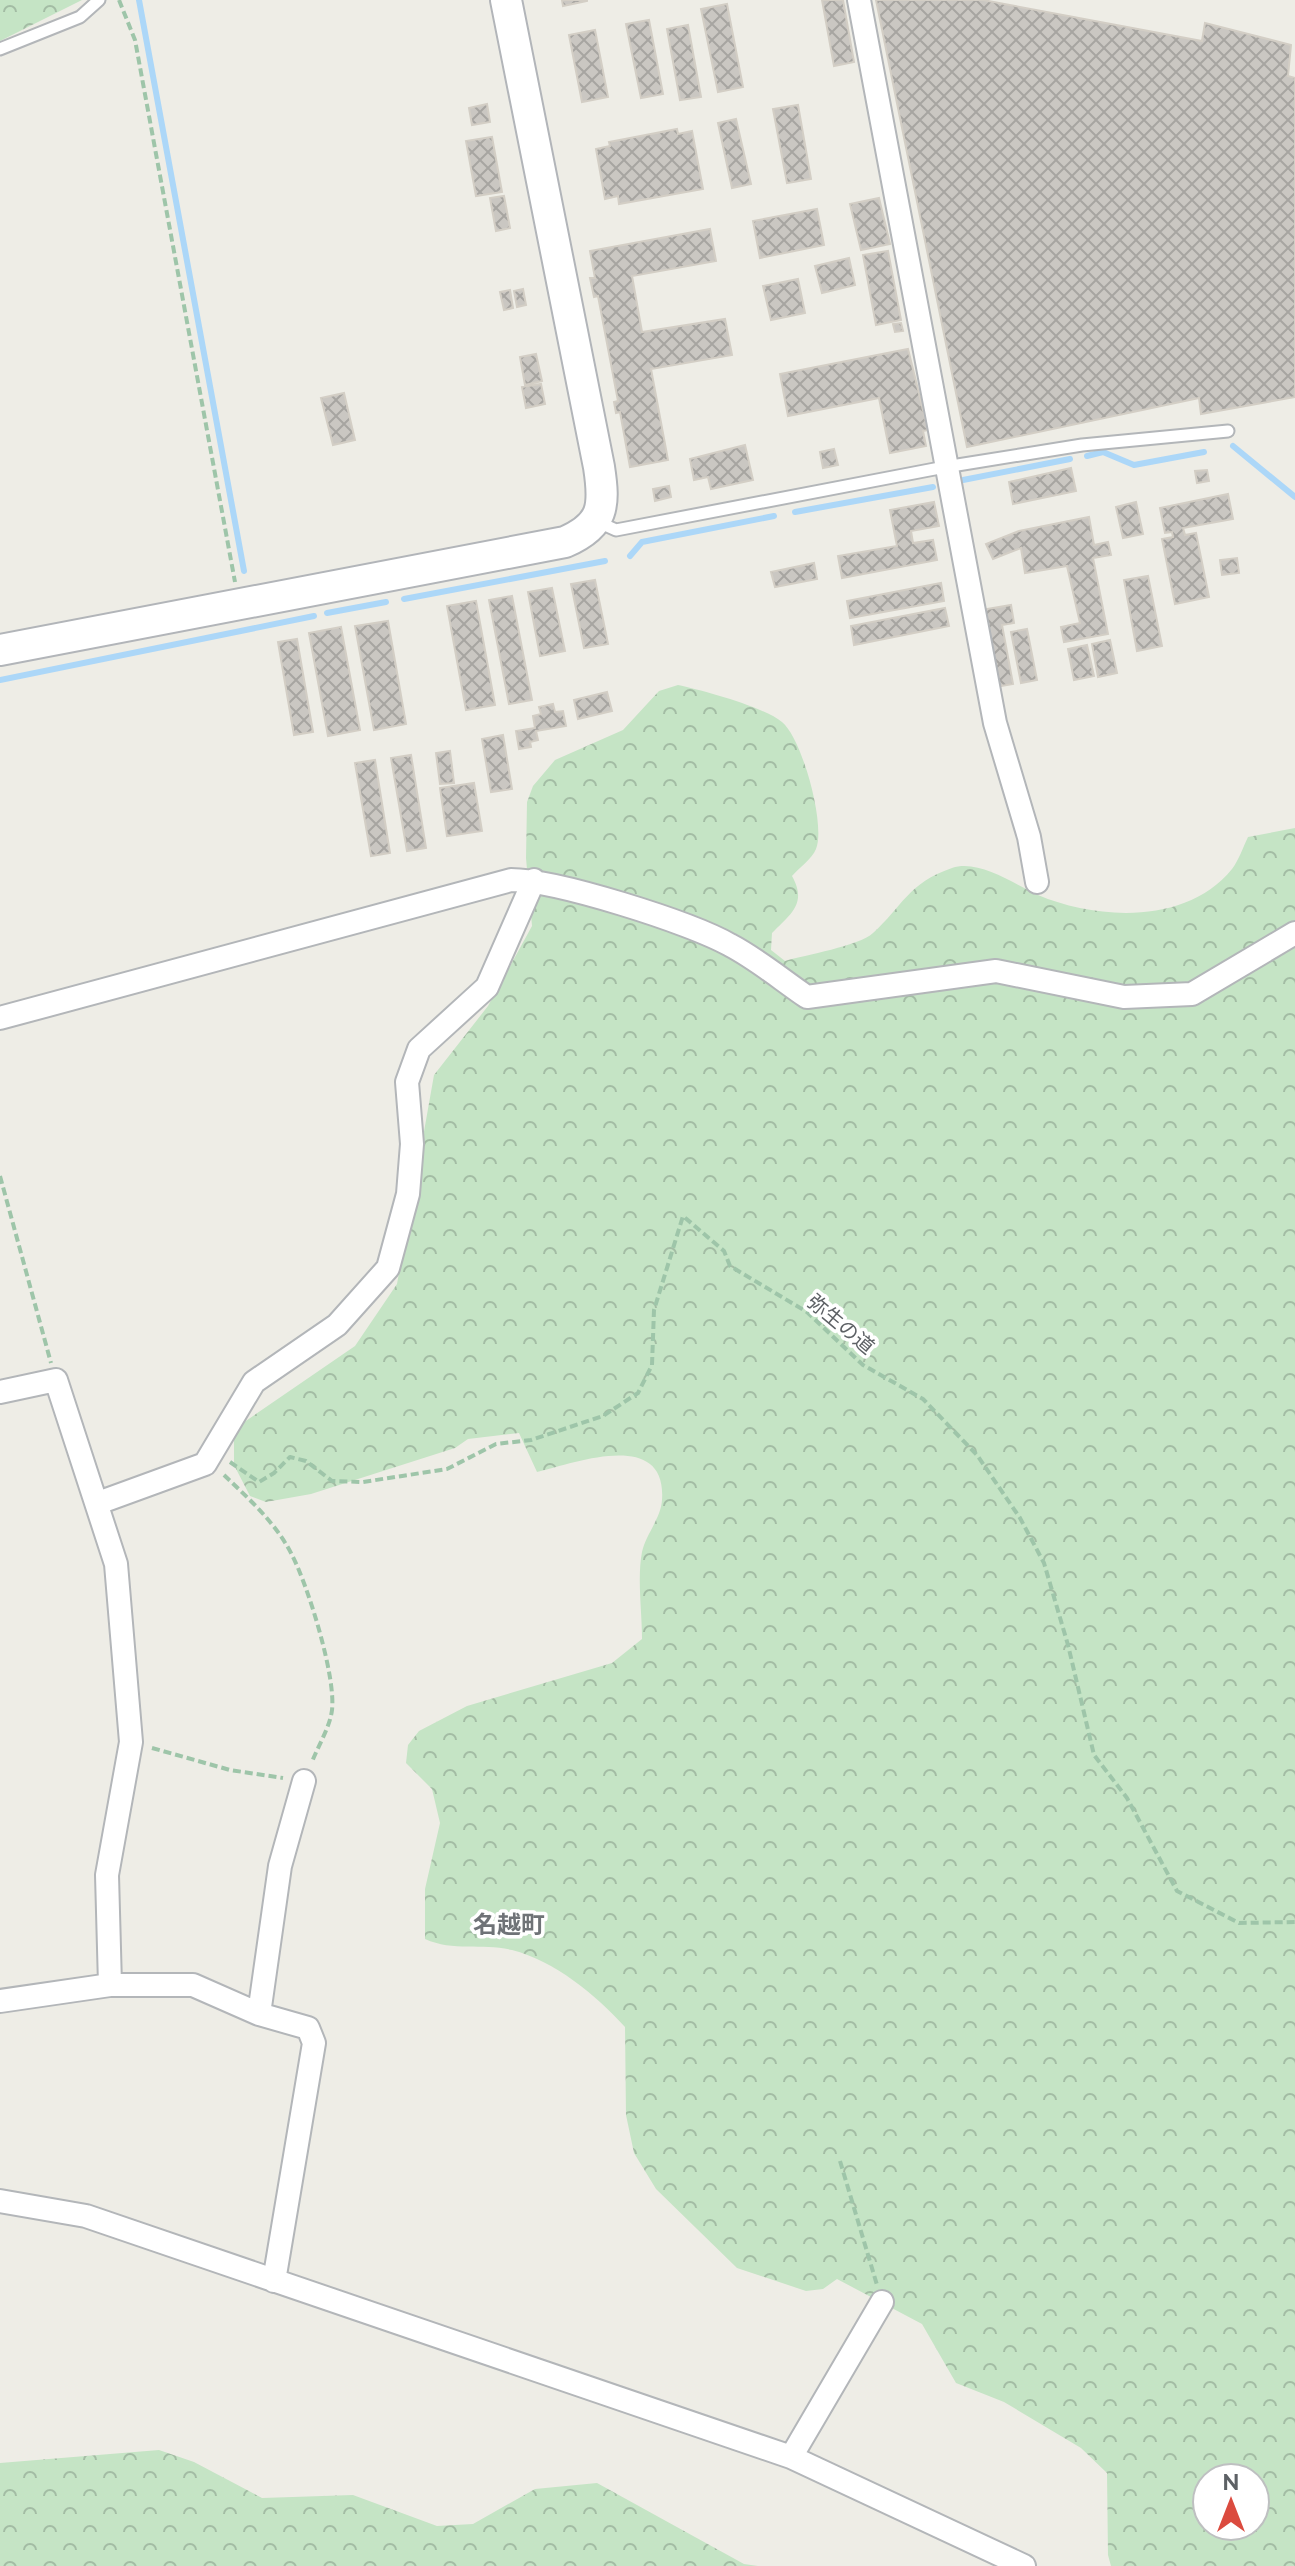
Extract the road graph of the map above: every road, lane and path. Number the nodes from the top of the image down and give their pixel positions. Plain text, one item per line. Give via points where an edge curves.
1 (99, 0) edge
2 (119, 0) edge
3 (506, 0) edge
4 (859, 0) edge
5 (0, 49) edge
6 (1228, 431) dead end
7 (945, 467) junction
8 (596, 521) junction
9 (239, 604) junction
10 (0, 650) edge
11 (534, 880) junction
12 (1037, 882) dead end
13 (1295, 933) edge
14 (0, 1018) edge
15 (0, 1176) edge
16 (56, 1380) junction
17 (0, 1392) edge
18 (211, 1454) junction
19 (98, 1503) junction
20 (131, 1742) junction
21 (304, 1781) junction
22 (1295, 1922) edge
23 (110, 1985) junction
24 (0, 2001) edge
25 (259, 2014) junction
26 (840, 2161) dead end
27 (0, 2201) edge
28 (274, 2281) junction
29 (882, 2302) joint
30 (791, 2457) junction
31 (1024, 2566) edge

1 - 5 lane via 80,17
2 - 9 path via 135,40
3 - 8 street via 599,467 601,509
4 - 7 street
6 - 7 lane via 1082,445
7 - 8 lane via 616,530
7 - 12 street via 995,723
8 - 9 street via 565,542
9 - 10 street
11 - 13 street via 729,944 807,997 996,971 1124,997 1192,994
11 - 14 street via 511,880
11 - 18 street via 487,987 419,1049 407,1082 412,1144 408,1194 388,1268 337,1325 254,1382
15 - 16 path
16 - 17 street
16 - 19 street
18 - 19 street via 205,1464
18 - 21 path via 268,1518 293,1556 323,1645 332,1712
18 - 22 path, 弥生の道 via 259,1482 290,1457 306,1461 332,1481 363,1482 447,1469 496,1444 531,1440 603,1416 638,1393 652,1365 654,1310 683,1216 724,1251 730,1266 807,1312 863,1365 923,1399 977,1455 1044,1563 1094,1755 1127,1798 1177,1891 1239,1923
19 - 20 street via 116,1564
20 - 21 path via 230,1770
20 - 23 street via 107,1875
21 - 25 street via 280,1866
23 - 24 street
23 - 25 street via 193,1985
25 - 28 street via 308,2028 314,2043
26 - 29 path
27 - 28 street via 86,2216
28 - 30 street
29 - 30 street
30 - 31 street

